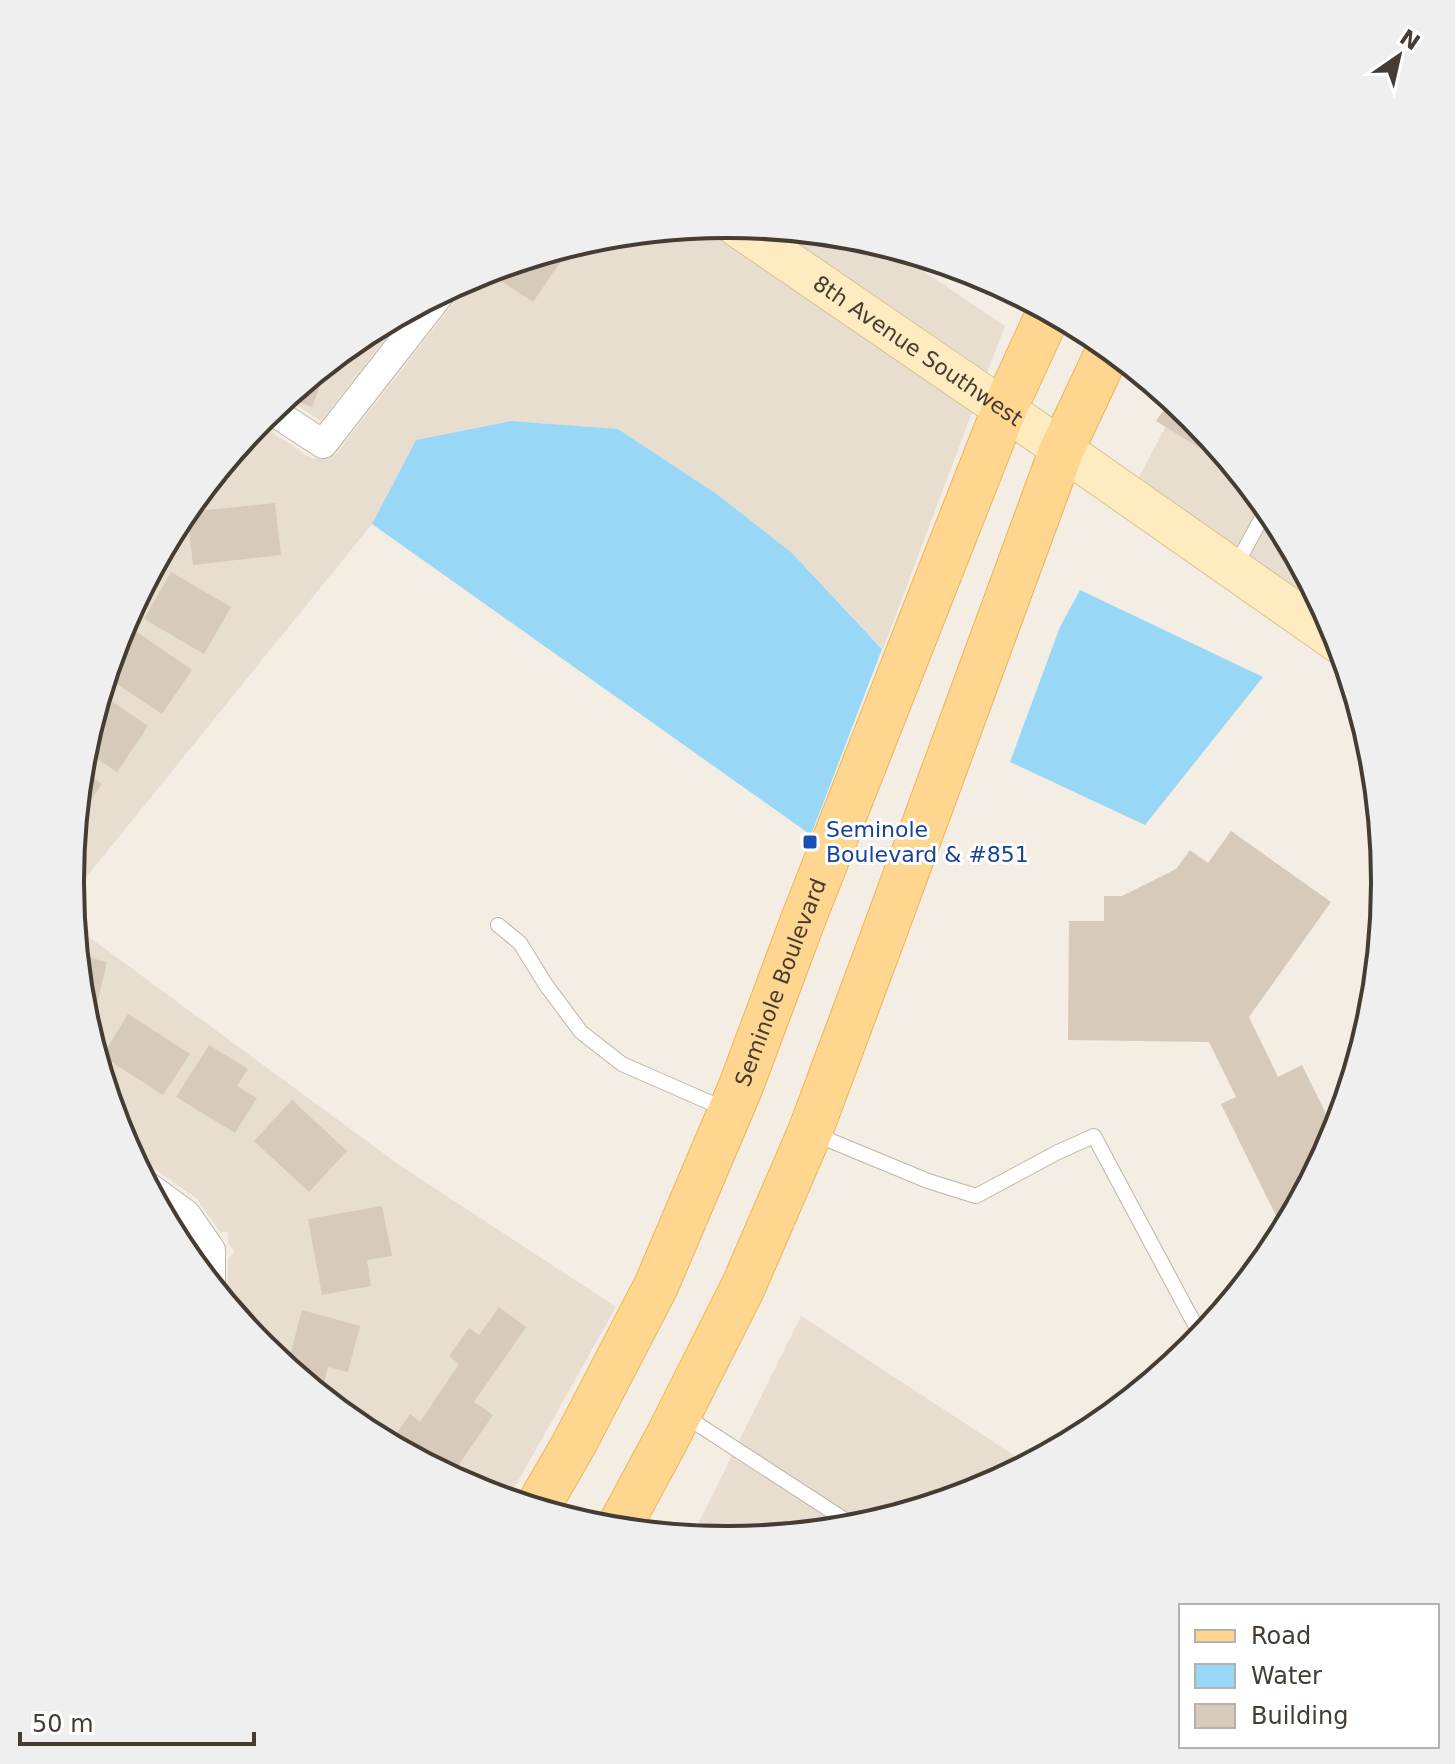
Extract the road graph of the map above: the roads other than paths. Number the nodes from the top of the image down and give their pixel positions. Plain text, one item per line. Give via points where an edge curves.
1 (756, 239) edge
2 (423, 316) edge
3 (1044, 322) edge
4 (1104, 360) edge
5 (1004, 410) junction
6 (282, 417) edge
7 (1062, 449) junction
8 (1260, 520) edge
9 (1234, 569) junction
10 (1319, 629) edge
11 (498, 925) dead end
12 (731, 1111) junction
13 (810, 1132) junction
14 (169, 1201) edge
15 (211, 1266) edge
16 (1195, 1324) edge
17 (679, 1413) junction
18 (543, 1498) edge
19 (838, 1515) edge
20 (624, 1517) edge

1 - 5 street, 8th Avenue Southwest
2 - 6 street via 323,444
3 - 5 main road, Seminole Boulevard
4 - 7 main road
5 - 7 street, 8th Avenue Southwest
5 - 12 main road, Seminole Boulevard
7 - 9 street, 8th Avenue Southwest
7 - 13 main road
8 - 9 lane
9 - 10 street, 8th Avenue Southwest
11 - 12 lane via 520,943 591,1040 622,1064
12 - 18 main road, Seminole Boulevard via 656,1286
13 - 16 lane via 976,1196 1094,1136
13 - 17 main road via 744,1285
14 - 15 street via 186,1214 211,1250
17 - 19 lane
17 - 20 main road

